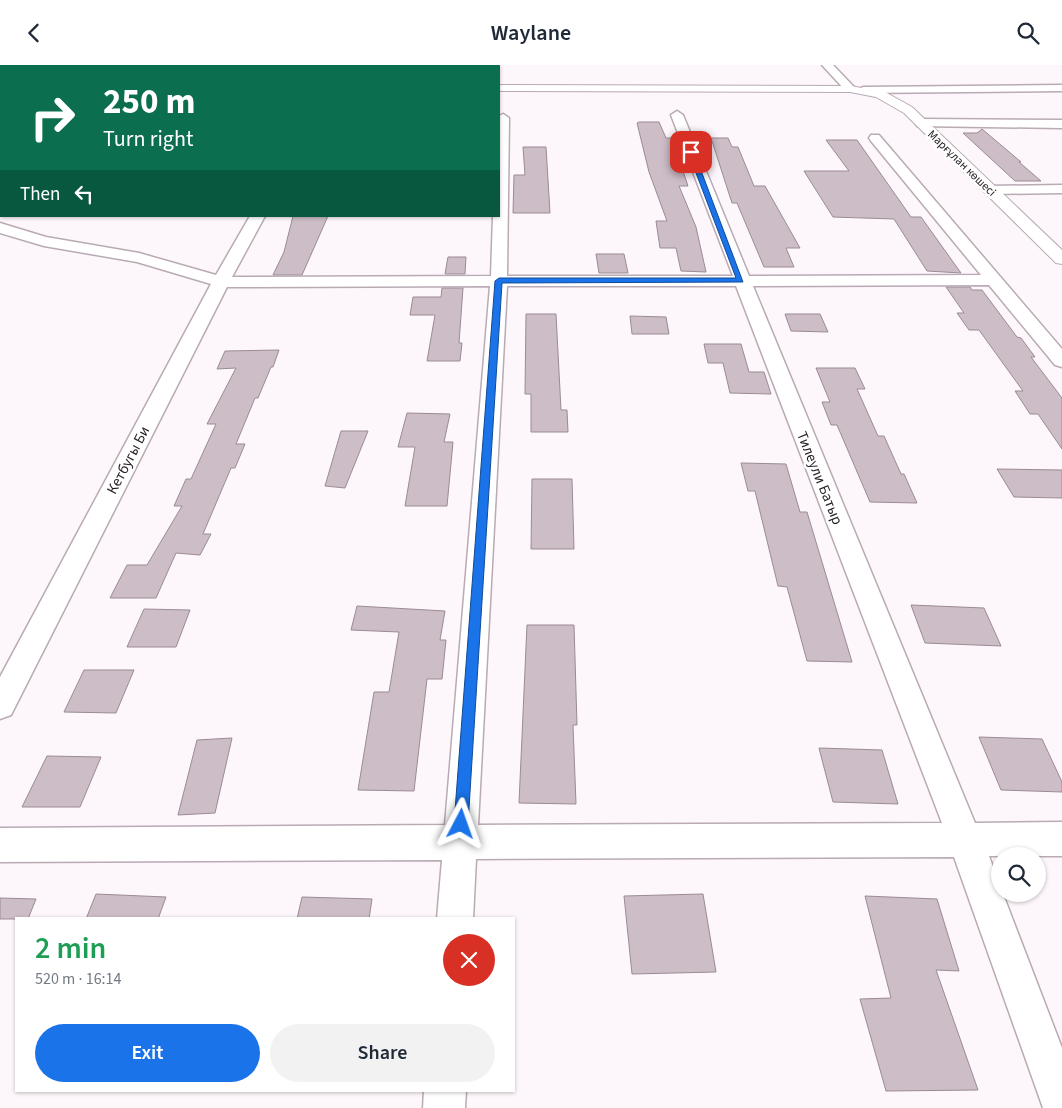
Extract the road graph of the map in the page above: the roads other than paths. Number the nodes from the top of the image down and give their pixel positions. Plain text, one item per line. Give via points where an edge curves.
1 (827, 65) edge
2 (500, 88) edge
3 (1062, 88) edge
4 (857, 89) junction
5 (676, 115) dead end
6 (503, 118) dead end
7 (921, 123) junction
8 (1062, 124) edge
9 (875, 138) dead end
10 (1062, 189) edge
11 (990, 190) junction
12 (257, 217) edge
13 (0, 228) edge
14 (1062, 259) edge
15 (993, 280) junction
16 (499, 281) junction
17 (741, 281) junction
18 (221, 282) junction
19 (1062, 361) edge
20 (0, 705) edge
21 (965, 839) junction
22 (1062, 839) edge
23 (460, 844) junction
24 (0, 845) edge
25 (455, 917) edge
26 (445, 1092) edge
27 (1062, 1103) edge
28 (444, 1108) edge

1 - 4 street
2 - 4 main road, Марғұлан көшесі
3 - 4 street
4 - 7 main road, Марғұлан көшесі via 889,97
5 - 17 street, Тилеули Батыр
6 - 16 street
7 - 8 street
7 - 11 main road, Марғұлан көшесі
9 - 15 street
10 - 11 street
11 - 14 main road, Марғұлан көшесі
12 - 18 street, Кетбугы Би
13 - 18 street via 44,241 140,258
15 - 17 street
15 - 19 street
16 - 17 street
16 - 18 street
16 - 23 street
17 - 21 street, Тилеули Батыр
18 - 20 street, Кетбугы Би
21 - 22 street
21 - 23 street
21 - 27 street, Тилеули Батыр
23 - 24 street
23 - 25 street
26 - 28 street

